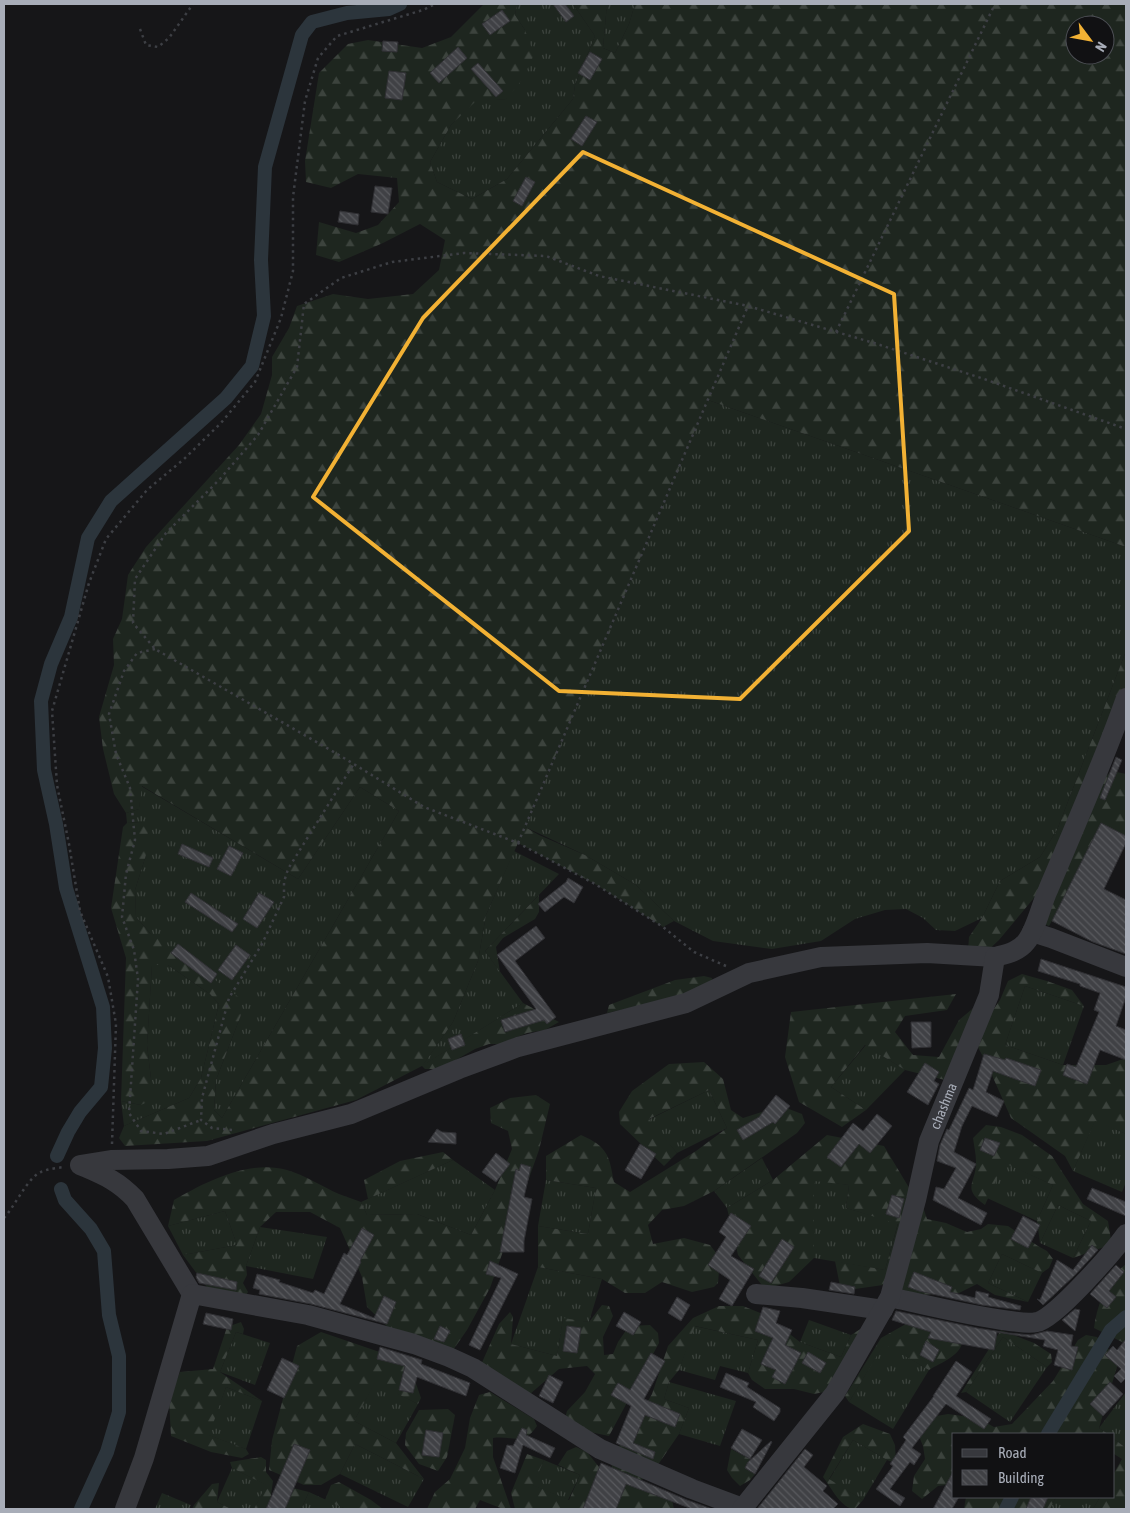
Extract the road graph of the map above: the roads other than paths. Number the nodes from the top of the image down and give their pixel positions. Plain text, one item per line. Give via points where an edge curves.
1 (1126, 698) edge
2 (1119, 743) edge
3 (1032, 932) junction
4 (995, 957) junction
5 (1126, 967) edge
6 (1126, 1234) edge
7 (192, 1294) junction
8 (756, 1294) dead end
9 (887, 1304) junction
10 (125, 1509) edge
11 (743, 1509) edge

1 - 2 street
2 - 3 street via 1047,891
3 - 4 street via 1015,951
3 - 5 street
4 - 7 street via 927,953 821,957 749,973 686,1003 518,1047 351,1114 273,1134 208,1156 111,1160 74,1166 112,1179 135,1199
4 - 9 street, сhashma via 989,995 929,1141
6 - 9 street via 1092,1275 1052,1313 1037,1322 991,1319
7 - 10 street via 144,1458
7 - 11 street via 308,1315 449,1357 473,1368 600,1449
8 - 9 street
9 - 11 street, сhashma via 835,1393

